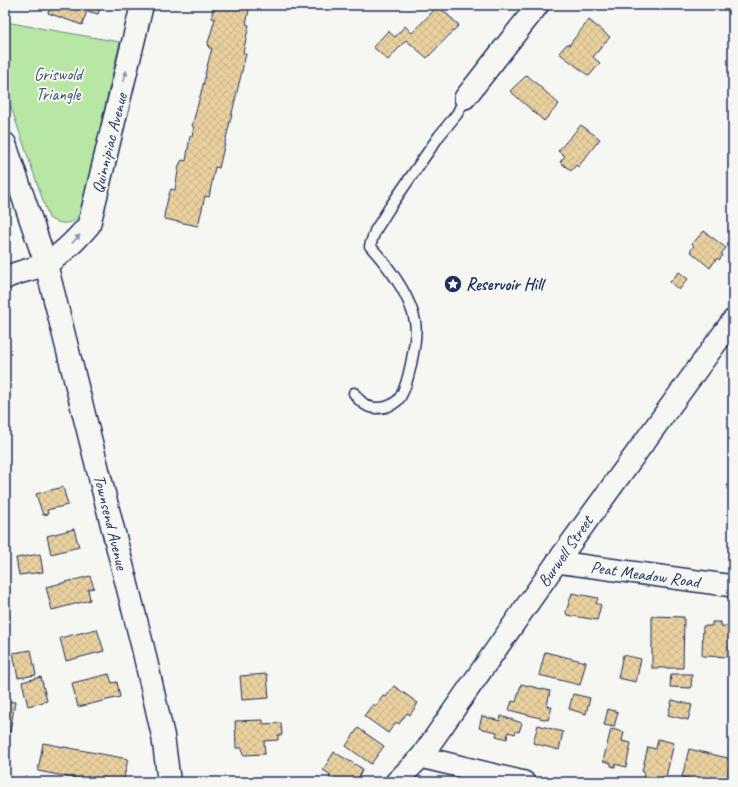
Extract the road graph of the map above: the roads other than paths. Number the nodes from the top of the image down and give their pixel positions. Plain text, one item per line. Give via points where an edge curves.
1 (142, 5) edge
2 (538, 5) edge
3 (465, 98) joint
4 (5, 144) edge
5 (46, 264) junction
6 (5, 278) edge
7 (733, 320) edge
8 (354, 393) dead end
9 (557, 562) junction
10 (733, 586) edge
11 (421, 757) junction
12 (169, 782) edge
13 (396, 782) edge
14 (524, 782) edge

5 -> 1 main road, Quinnipiac Avenue via 75,242 89,225
2 - 3 street
3 - 8 lane via 457,114 386,213 375,231 370,246 407,295 415,322 414,348 408,376 398,400 387,408 372,408 357,399
4 - 5 main road, Townsend Avenue
5 - 6 main road
5 - 12 main road, Townsend Avenue via 143,648 163,736
7 - 9 street, Burwell Street
9 - 10 street, Peat Meadow Road
9 - 11 street, Burwell Street
11 - 13 street, Burwell Street
11 - 14 street

